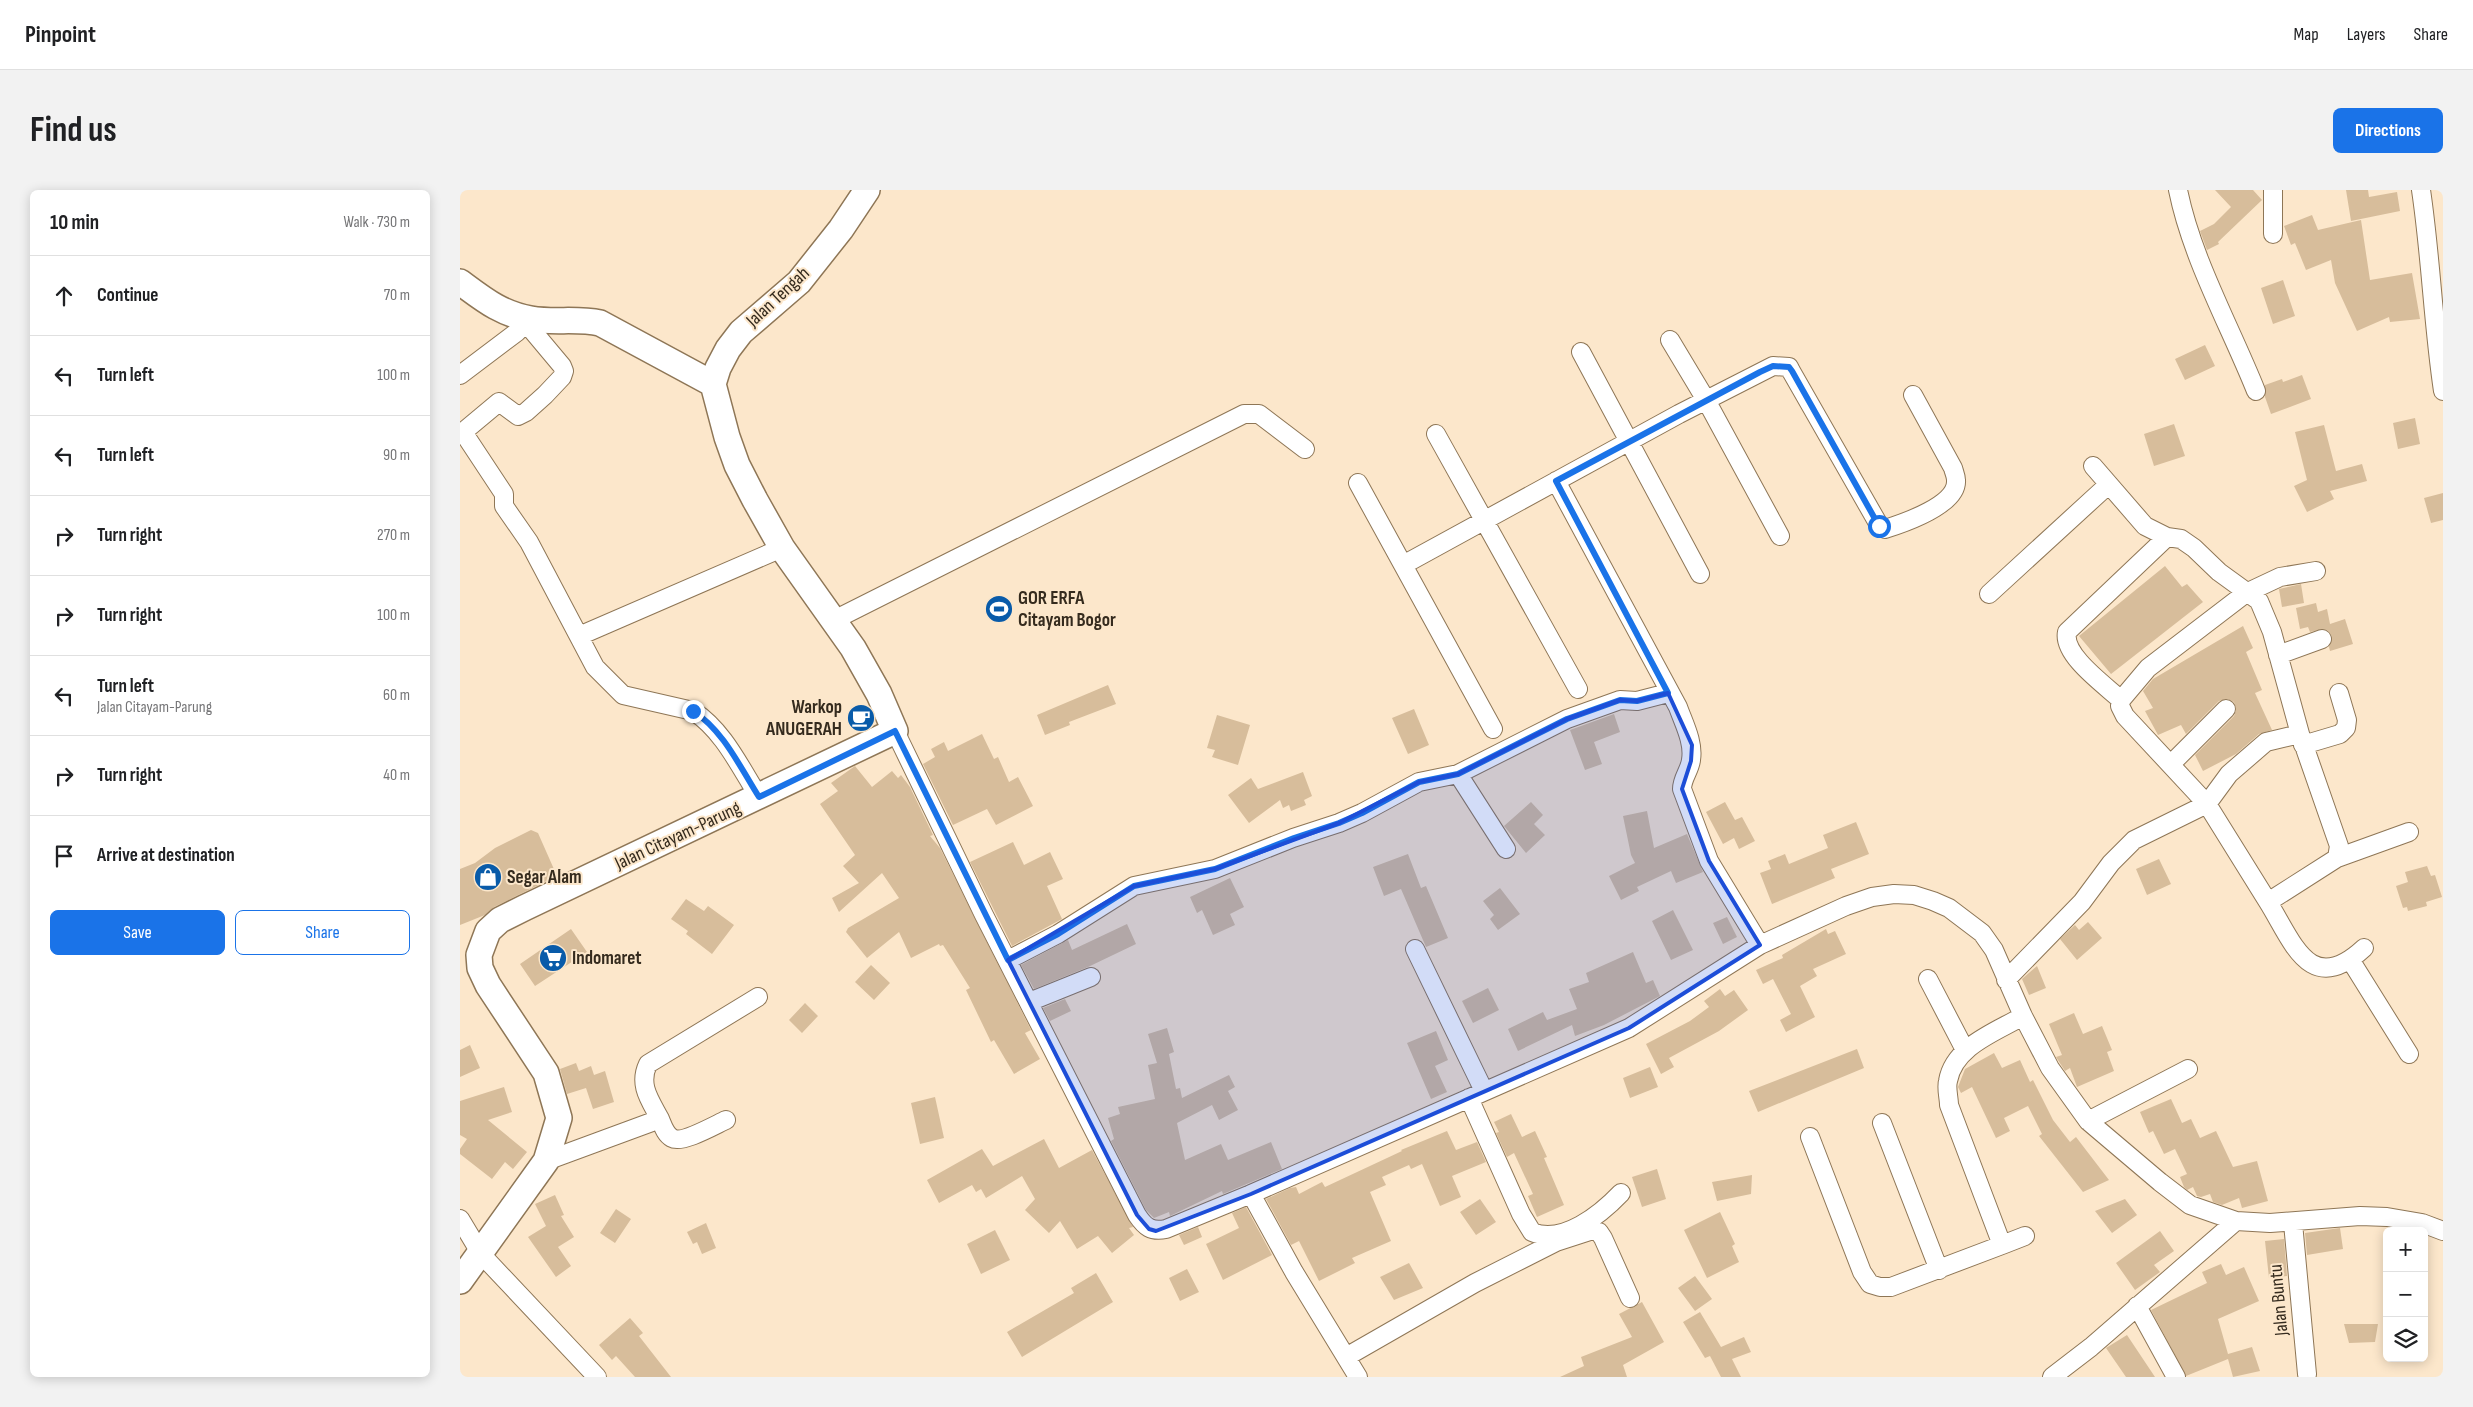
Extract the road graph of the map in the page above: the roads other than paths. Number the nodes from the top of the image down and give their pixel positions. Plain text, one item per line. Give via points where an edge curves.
1 (867, 190) edge
2 (2178, 190) edge
3 (2273, 190) edge
4 (2421, 190) edge
5 (2273, 234) dead end
6 (460, 282) edge
7 (528, 321) junction
8 (1670, 340) dead end
9 (1582, 352) dead end
10 (460, 375) edge
11 (713, 384) junction
12 (2256, 391) dead end
13 (2443, 391) edge
14 (1913, 395) dead end
15 (1706, 400) junction
16 (461, 433) edge
17 (1436, 434) dead end
18 (1629, 442) junction
19 (1305, 449) dead end
20 (2093, 466) dead end
21 (1556, 481) junction
22 (1358, 483) dead end
23 (2108, 485) junction
24 (1484, 520) junction
25 (1780, 536) dead end
26 (2167, 537) junction
27 (782, 548) junction
28 (1403, 565) junction
29 (2316, 571) dead end
30 (1700, 574) dead end
31 (2246, 593) junction
32 (1989, 594) dead end
33 (834, 620) junction
34 (579, 636) junction
35 (2322, 639) dead end
36 (2278, 654) junction
37 (1578, 690) dead end
38 (1668, 693) junction
39 (2339, 693) dead end
40 (2121, 700) junction
41 (2226, 709) dead end
42 (1493, 730) dead end
43 (895, 731) junction
44 (2302, 739) junction
45 (2171, 764) junction
46 (1458, 774) junction
47 (759, 797) junction
48 (2207, 804) junction
49 (2409, 832) dead end
50 (1506, 849) dead end
51 (2337, 858) junction
52 (2268, 902) junction
53 (1760, 945) junction
54 (2364, 948) dead end
55 (1415, 949) dead end
56 (1008, 960) junction
57 (2351, 961) junction
58 (1091, 977) dead end
59 (1928, 979) dead end
60 (2006, 980) junction
61 (758, 997) dead end
62 (1029, 1002) junction
63 (2023, 1016) junction
64 (1965, 1050) junction
65 (2409, 1054) dead end
66 (2188, 1070) dead end
67 (1476, 1095) junction
68 (660, 1119) junction
69 (726, 1120) dead end
70 (2088, 1121) junction
71 (1882, 1123) dead end
72 (1810, 1137) dead end
73 (546, 1161) junction
74 (1621, 1192) dead end
75 (1251, 1194) junction
76 (460, 1220) edge
77 (2236, 1221) junction
78 (2293, 1223) junction
79 (2443, 1230) edge
80 (2025, 1236) dead end
81 (2002, 1245) junction
82 (481, 1254) junction
83 (1939, 1270) junction
84 (460, 1281) edge
85 (1630, 1298) dead end
86 (2137, 1306) junction
87 (1346, 1357) junction
88 (2307, 1374) dead end
89 (597, 1377) edge
90 (1358, 1377) edge
91 (2052, 1377) edge
92 (2176, 1377) edge

1 - 11 street, Jalan Tengah via 841,229 798,282 736,338 718,368
2 - 12 street via 2198,257
3 - 5 street
4 - 13 street
6 - 7 street via 494,308
7 - 10 street
7 - 11 street via 582,319 600,323
7 - 16 street via 562,366 562,377 526,412 518,416 499,402
8 - 15 street
9 - 18 street
11 - 27 street via 717,406 738,465
14 - 15 street via 1957,481 1944,501 1913,520 1885,529 1871,514 1789,367 1773,366
15 - 18 street
15 - 25 street
16 - 34 street via 504,494 504,506 529,542
17 - 24 street
18 - 21 street
18 - 30 street
19 - 33 street via 1259,414 1244,414
20 - 23 street
21 - 24 street
21 - 38 street
22 - 28 street
23 - 26 street via 2145,526
23 - 32 street
24 - 28 street
24 - 37 street
26 - 31 street via 2181,539 2194,548
26 - 40 street via 2067,632 2068,648
27 - 33 street
27 - 34 street
28 - 42 street
29 - 31 street via 2280,577
31 - 36 street via 2259,601 2267,614
31 - 40 street via 2148,668
33 - 43 street via 879,694
34 - 47 street via 595,666 624,695 693,711 701,716 721,737
35 - 36 street
36 - 44 street
38 - 46 street via 1637,701 1620,700 1567,719
38 - 53 street via 1678,707 1692,745 1691,761 1682,785 1685,798 1709,861
39 - 44 street via 2347,720 2346,728 2340,734
40 - 45 street via 2125,716
41 - 45 street
43 - 47 street, Jalan Citayam-Parung
43 - 56 street
44 - 48 street via 2276,738 2254,751 2229,774
44 - 51 street via 2338,846
45 - 48 street
46 - 50 street
46 - 56 street via 1419,782 1354,816 1215,869 1134,886 1058,934
47 - 73 street, Jalan Citayam-Parung via 524,908 500,920 488,931 479,955 480,968 546,1073 556,1103 559,1118
48 - 52 street
48 - 60 street via 2134,840 2111,863 2082,902
49 - 51 street
51 - 52 street
52 - 57 street via 2305,962 2316,968 2327,968
53 - 60 street via 1846,906 1894,894 1914,895 1949,908 1982,933 1994,950
53 - 67 street via 1629,1028
54 - 57 street
55 - 67 street
56 - 62 street
57 - 65 street
58 - 62 street
59 - 64 street
60 - 63 street
61 - 68 street via 648,1064 643,1086
62 - 75 street via 1137,1215 1149,1229 1166,1229
63 - 64 street
63 - 70 street via 2050,1068
64 - 81 street via 1947,1082 1949,1105
66 - 70 street
67 - 74 street via 1521,1214 1532,1232 1548,1236 1579,1226
67 - 75 street
68 - 69 street via 674,1140 682,1140
68 - 73 street
70 - 77 street via 2190,1205
71 - 83 street
72 - 83 street via 1856,1258 1870,1284 1880,1288 1891,1287
73 - 82 street, Jalan Citayam-Parung
75 - 87 street
76 - 82 street
77 - 78 street
77 - 86 street
78 - 79 street via 2360,1216 2422,1223
78 - 88 street, Jalan Buntu
80 - 81 street
81 - 83 street
82 - 84 street, Jalan Citayam-Parung
82 - 89 street
85 - 87 street via 1603,1238 1593,1230 1556,1242 1475,1283
86 - 91 street via 2092,1347
86 - 92 street
87 - 90 street

